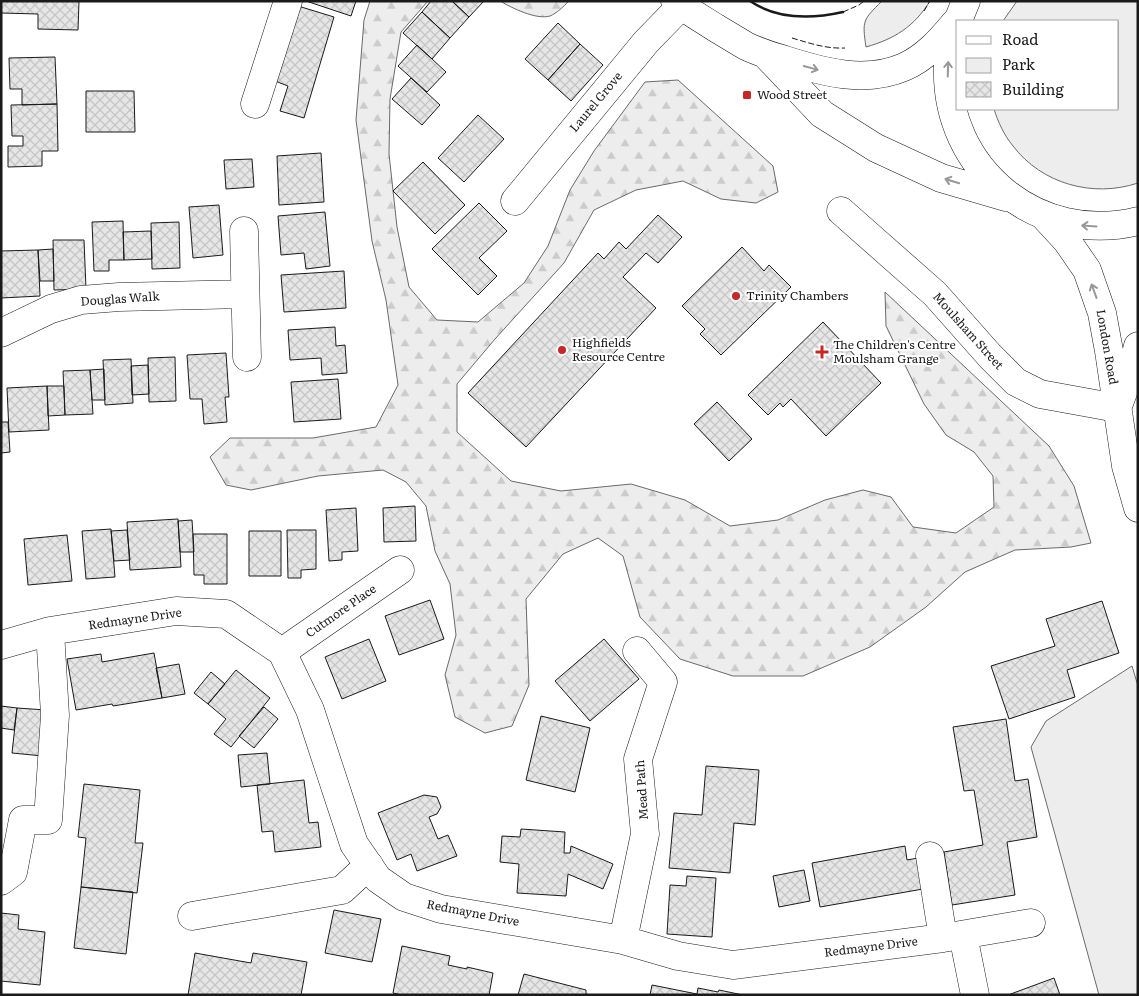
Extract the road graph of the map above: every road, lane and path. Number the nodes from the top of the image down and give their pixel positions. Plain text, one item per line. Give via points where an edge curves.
1 (288, 1) edge
2 (678, 4) edge
3 (963, 9) edge
4 (956, 29) edge
5 (764, 53) junction
6 (255, 104) dead end
7 (515, 200) dead end
8 (1015, 200) junction
9 (841, 211) dead end
10 (1042, 214) junction
11 (1138, 221) edge
12 (244, 231) dead end
13 (246, 294) junction
14 (1, 333) edge
15 (1138, 346) edge
16 (247, 357) dead end
17 (1117, 408) junction
18 (1138, 508) edge
19 (400, 570) dead end
20 (50, 631) junction
21 (1, 645) edge
22 (637, 651) dead end
23 (282, 652) junction
24 (930, 856) dead end
25 (369, 865) junction
26 (1, 881) edge
27 (192, 916) dead end
28 (1031, 923) dead end
29 (953, 937) junction
30 (623, 940) junction
31 (975, 995) edge

1 - 6 street
2 - 5 street via 746,46
2 - 7 street, Laurel Grove
5 -> 3 street via 842,75 886,73 904,68 920,58 941,40
8 -> 4 street via 1001,190 975,160 955,120 948,66
8 -> 5 street via 941,178 876,148 822,114
8 - 10 street
9 - 17 street, Moulsham Street via 935,294 1016,382 1040,394
11 -> 10 street via 1084,226
17 -> 10 street, London Road via 1102,313 1087,270 1067,241
12 - 13 street
13 - 14 street, Douglas Walk via 81,300 51,309
13 - 16 street
15 - 17 street, London Road
17 - 18 street, London Road via 1126,466
19 - 23 street, Cutmore Place
20 - 21 street, Redmayne Drive
20 - 23 street, Redmayne Drive via 176,611 226,614
20 - 26 street via 55,715 48,820 22,820 13,872
22 - 30 street, Mead Path via 663,682 638,759 645,834
23 - 25 street, Redmayne Drive via 310,710 354,844
24 - 29 street
25 - 27 street via 342,890
25 - 30 street, Redmayne Drive via 378,879 404,898 441,909
28 - 29 street, Redmayne Drive
29 - 30 street, Redmayne Drive via 733,964 678,956
29 - 31 street

